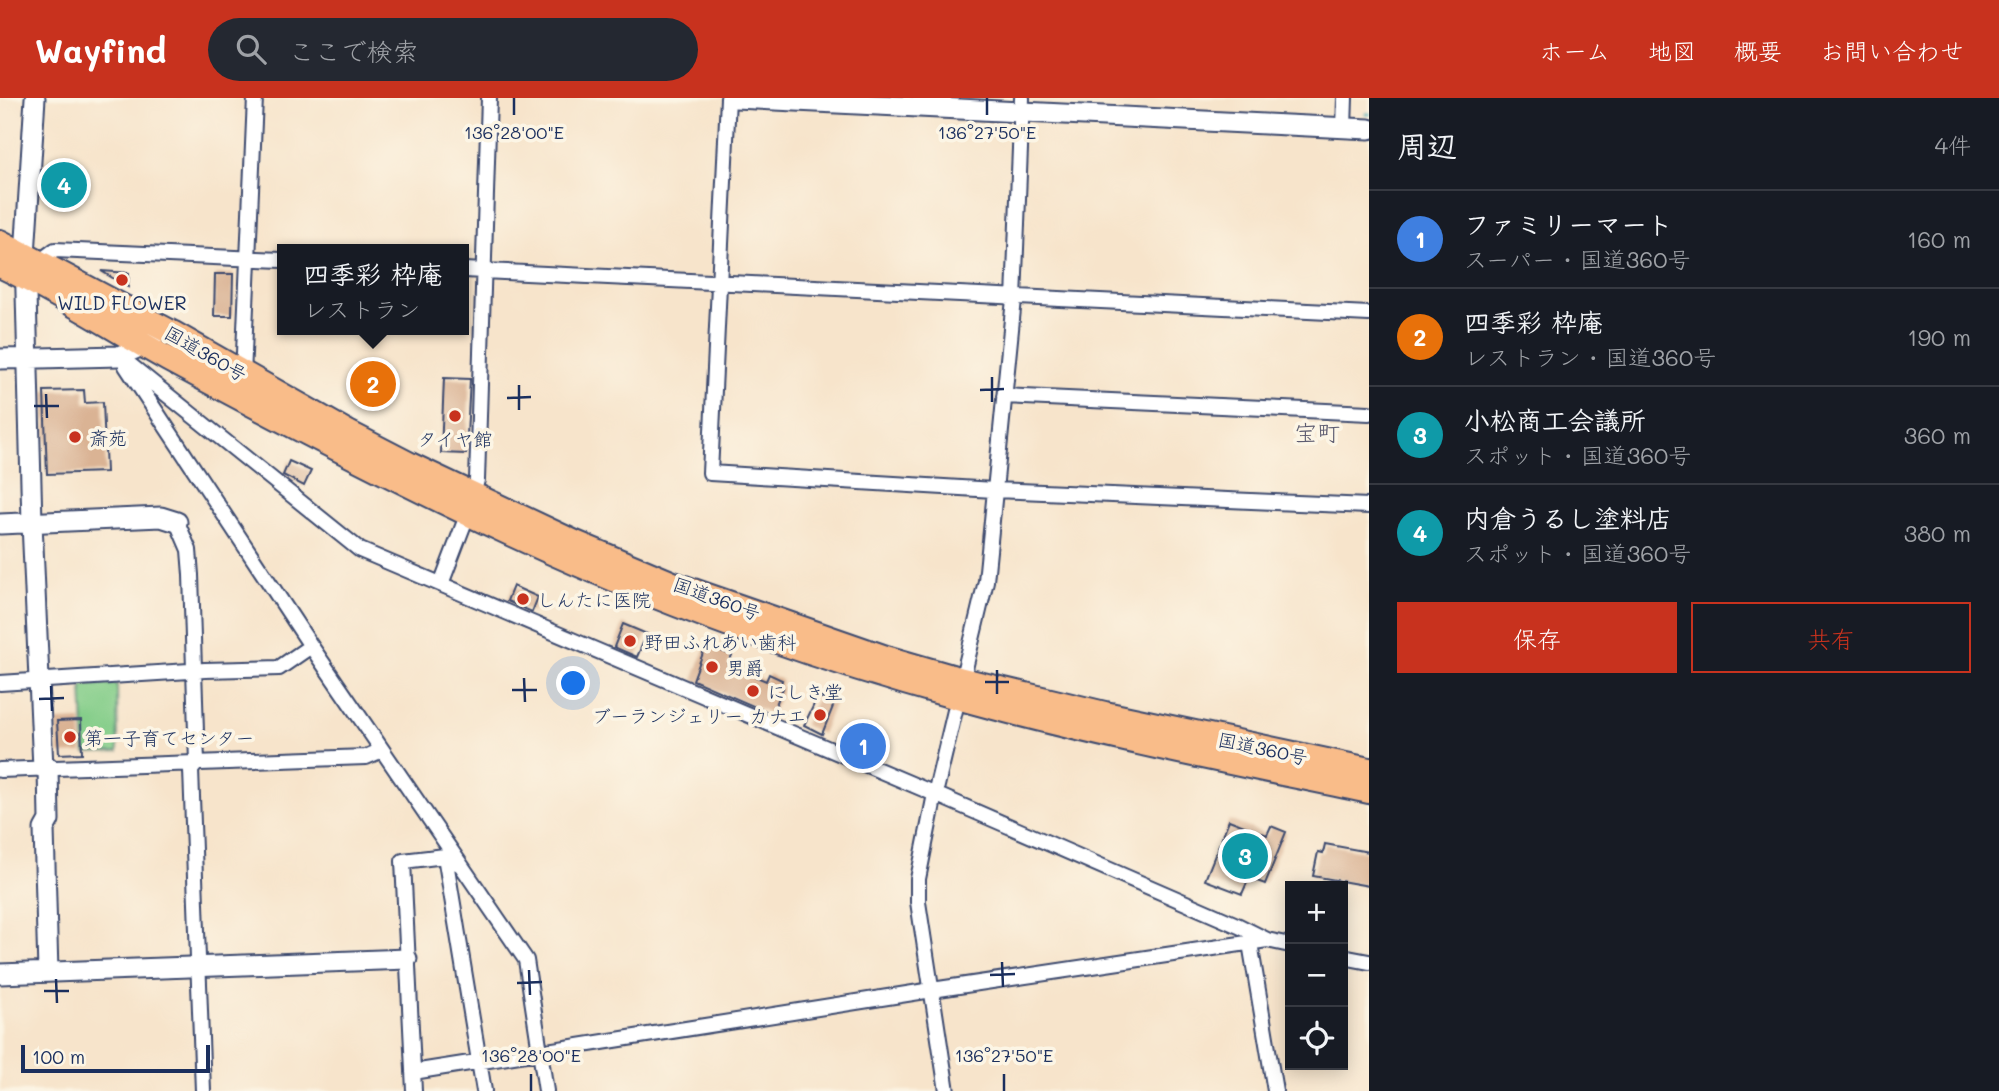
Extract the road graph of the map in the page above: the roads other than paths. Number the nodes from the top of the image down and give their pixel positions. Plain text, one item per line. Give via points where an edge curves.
1 (35, 98) edge
2 (254, 98) edge
3 (489, 98) edge
4 (728, 98) edge
5 (735, 98) edge
6 (1346, 98) edge
7 (1022, 105) edge
8 (1344, 128) junction
9 (1369, 129) edge
10 (0, 242) edge
11 (248, 258) junction
12 (277, 260) edge
13 (0, 265) edge
14 (30, 265) junction
15 (469, 270) edge
16 (483, 271) junction
17 (720, 283) junction
18 (1014, 299) junction
19 (1369, 314) edge
20 (172, 333) junction
21 (144, 345) junction
22 (119, 356) junction
23 (0, 359) edge
24 (27, 359) junction
25 (242, 386) junction
26 (1004, 396) junction
27 (1369, 413) edge
28 (994, 490) junction
29 (470, 504) junction
30 (1369, 506) edge
31 (177, 522) joint
32 (32, 523) junction
33 (0, 524) edge
34 (441, 584) junction
35 (311, 646) junction
36 (194, 671) junction
37 (39, 682) junction
38 (0, 683) edge
39 (960, 689) junction
40 (382, 750) junction
41 (197, 763) junction
42 (46, 768) junction
43 (0, 770) edge
44 (1369, 770) edge
45 (1369, 791) edge
46 (935, 794) junction
47 (445, 856) junction
48 (464, 868) junction
49 (1266, 940) junction
50 (1250, 943) junction
51 (1285, 945) edge
52 (407, 958) junction
53 (1348, 958) edge
54 (1369, 962) edge
55 (198, 966) junction
56 (48, 972) junction
57 (0, 974) edge
58 (932, 990) junction
59 (540, 1052) junction
60 (480, 1063) junction
61 (413, 1072) junction
62 (202, 1091) edge
63 (414, 1091) edge
64 (484, 1091) edge
65 (546, 1091) edge
66 (947, 1091) edge
67 (1275, 1091) edge

1 - 14 street
2 - 11 street
3 - 16 street
4 - 17 street
5 - 7 street
6 - 8 street
7 - 8 street
7 - 18 street
8 - 9 street
10 - 14 highway, 国道360号
11 - 12 street
11 - 14 street via 55,250
11 - 25 street
13 - 14 highway, 国道360号
14 - 20 highway, 国道360号
14 - 21 highway, 国道360号
14 - 24 street
15 - 16 street
16 - 17 street
16 - 29 street via 477,480
17 - 18 street
17 - 28 street via 709,473
18 - 19 street
18 - 26 street
20 - 21 street
20 - 25 highway, 国道360号
21 - 22 street
21 - 25 highway, 国道360号
22 - 24 street
22 - 34 street via 360,550
22 - 35 street
23 - 24 street
24 - 32 street
25 - 29 highway, 国道360号 via 403,482
26 - 27 street
26 - 28 street
28 - 30 street
28 - 39 street via 986,581
29 - 34 street
29 - 39 highway, 国道360号 via 526,541 673,602 870,672
31 - 32 street via 161,517
31 - 36 street via 189,550
32 - 33 street
32 - 37 street
34 - 46 street
35 - 36 street via 279,668
35 - 40 street
36 - 37 street
36 - 41 street
37 - 38 street
37 - 42 street
39 - 44 highway, 国道360号
39 - 45 highway, 国道360号 via 1097,733
39 - 46 street
40 - 41 street via 366,757
40 - 48 street
41 - 42 street
41 - 55 street via 191,770
42 - 43 street
42 - 56 street
46 - 49 street
46 - 58 street via 918,880
47 - 48 street
47 - 52 street via 403,861
47 - 60 street
48 - 59 street via 526,960
49 - 50 street
49 - 51 street
50 - 58 street
50 - 67 street
52 - 55 street
52 - 61 street
53 - 54 street
55 - 56 street
55 - 62 street
56 - 57 street
58 - 59 street
58 - 66 street
59 - 60 street
59 - 65 street
60 - 61 street
60 - 64 street
61 - 63 street

